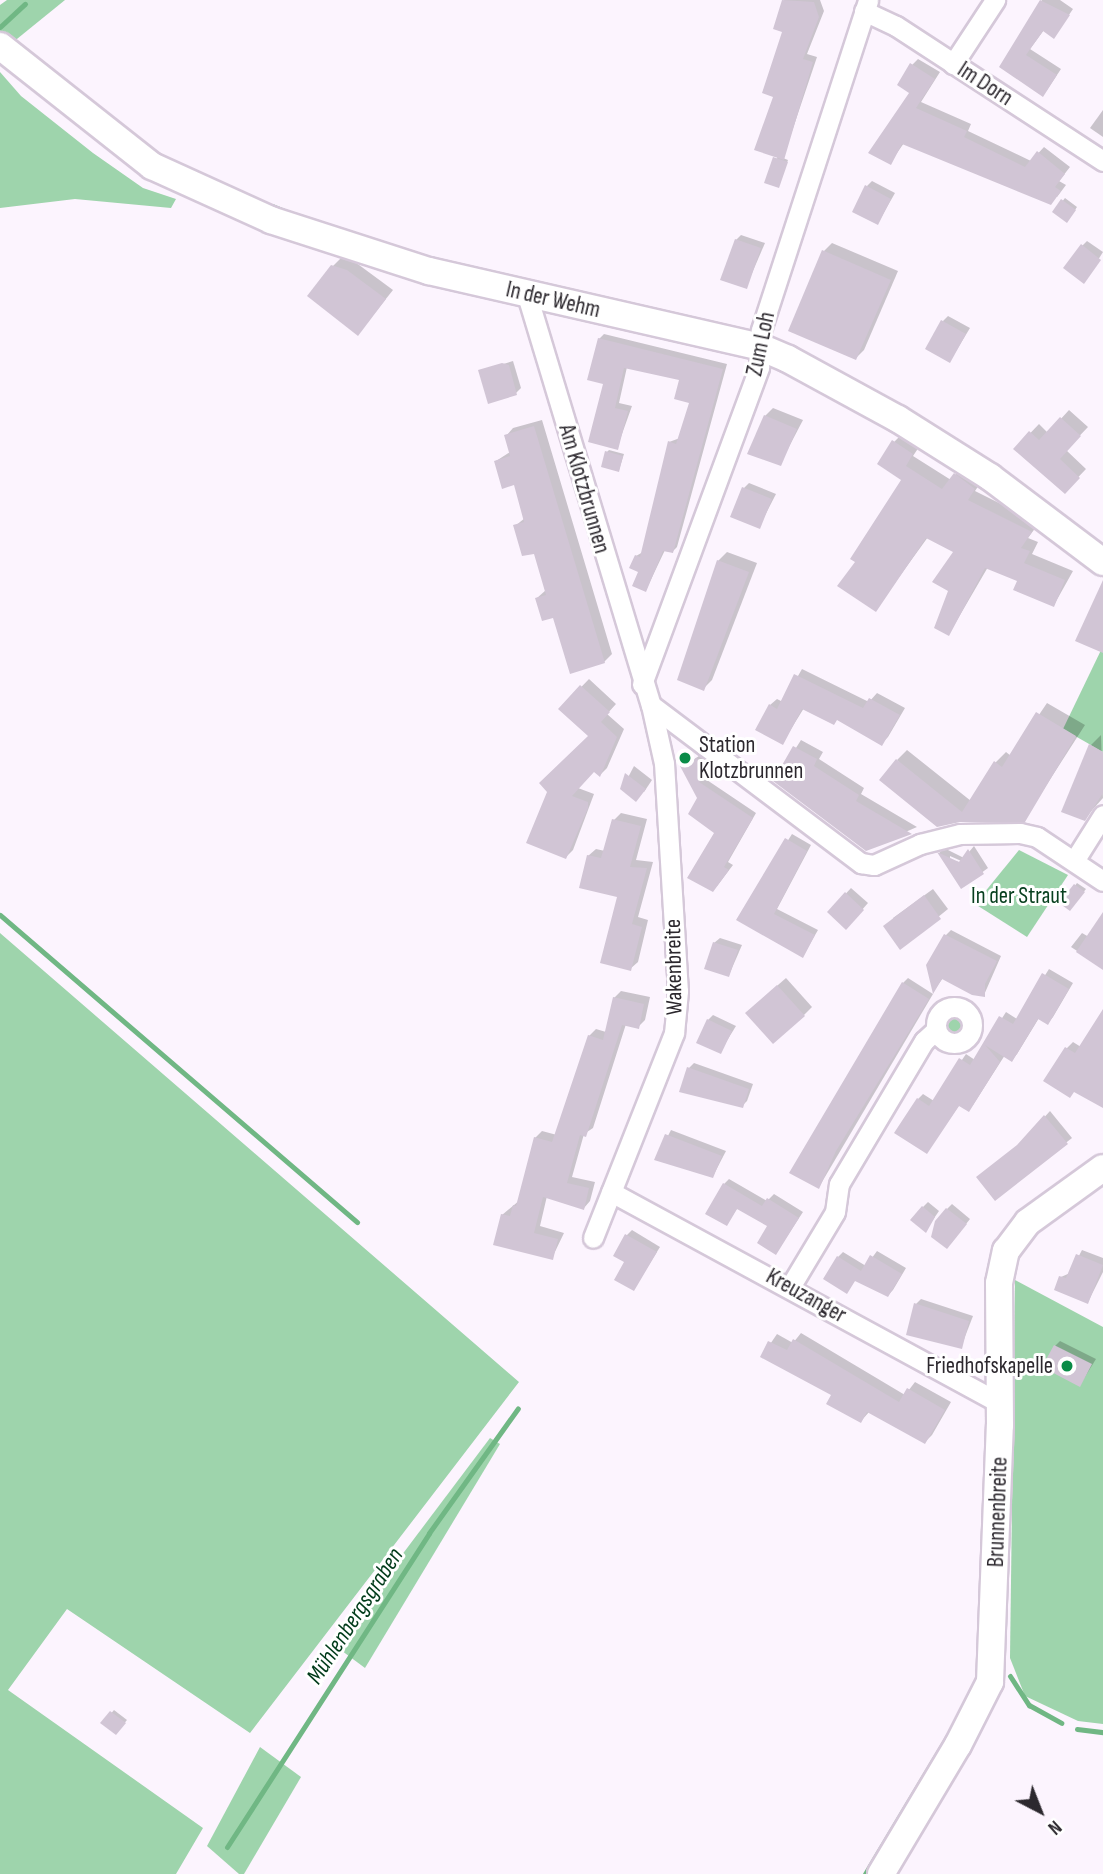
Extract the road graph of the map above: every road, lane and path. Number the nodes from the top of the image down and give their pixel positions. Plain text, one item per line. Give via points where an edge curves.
1 (995, 0) edge
2 (866, 6) edge
3 (0, 46) edge
4 (953, 64) junction
5 (1103, 161) edge
6 (527, 295) junction
7 (760, 348) junction
8 (1103, 562) edge
9 (642, 684) junction
10 (651, 705) junction
11 (1103, 814) edge
12 (1074, 861) junction
13 (1103, 880) edge
14 (936, 1030) dead end
15 (1103, 1168) edge
16 (611, 1192) junction
17 (593, 1238) dead end
18 (790, 1287) junction
19 (1000, 1404) junction
20 (881, 1874) edge

1 - 4 street
2 - 4 street, Im Dorn
2 - 7 street, Zum Loh via 761,330
3 - 6 street, In der Wehm via 119,142 184,183 350,247
4 - 5 street, Im Dorn
6 - 7 street, In der Wehm
6 - 9 street, Am Klotzbrunnen
7 - 8 street, In der Wehm via 908,425 1000,483
7 - 9 street, Zum Loh via 759,367
9 - 10 street, Wakenbreite
10 - 12 street via 861,863 874,865 941,837 983,832 1037,837
10 - 16 street, Wakenbreite via 664,763 678,991 674,1033
11 - 12 street
12 - 13 street
14 - 18 street via 924,1041 839,1184 835,1212
15 - 19 street, Brunnenbreite via 1028,1222 1006,1251 999,1283
16 - 17 street, Wakenbreite
16 - 18 street, Kreuzanger
18 - 19 street, Kreuzanger
19 - 20 street, Brunnenbreite via 994,1655 989,1682 978,1710

